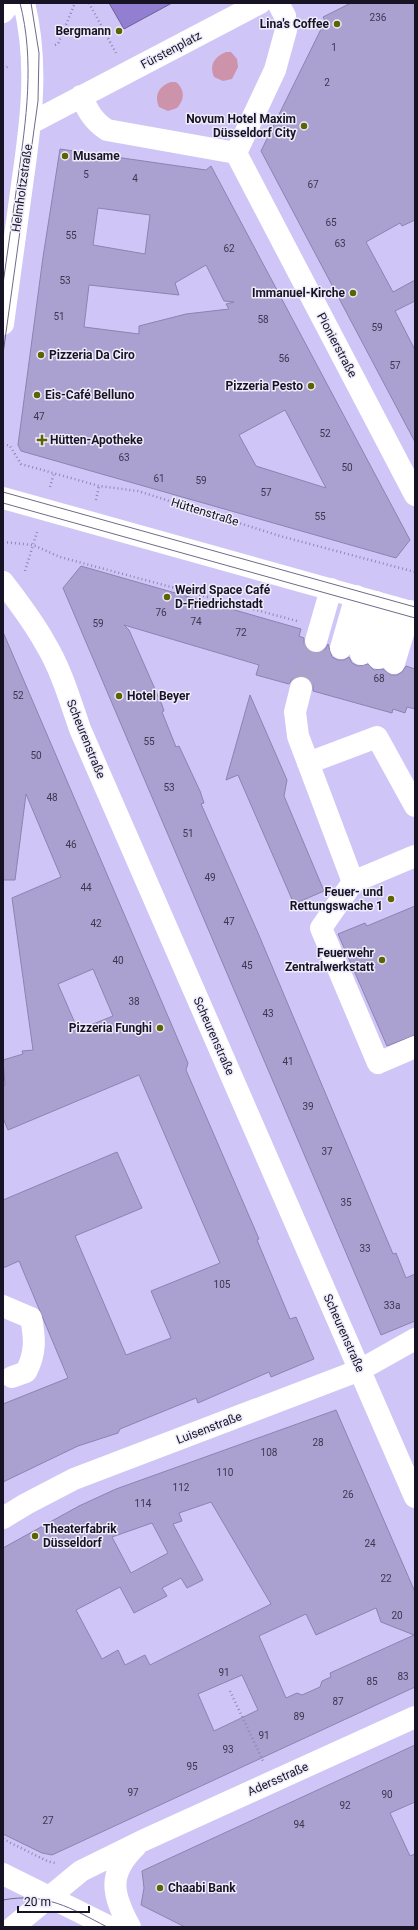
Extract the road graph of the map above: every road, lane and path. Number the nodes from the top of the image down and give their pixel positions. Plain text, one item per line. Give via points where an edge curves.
1 (10, 3) edge
2 (24, 3) edge
3 (75, 3) edge
4 (89, 3) edge
5 (260, 3) edge
6 (278, 3) edge
7 (3, 12) edge
8 (34, 55) junction
9 (127, 72) junction
10 (81, 96) junction
11 (31, 123) junction
12 (236, 153) junction
13 (3, 324) edge
14 (3, 444) edge
15 (54, 473) junction
16 (99, 486) junction
17 (49, 488) dead end
18 (415, 495) edge
19 (3, 498) edge
20 (96, 500) dead end
21 (39, 526) dead end
22 (3, 542) edge
23 (33, 545) junction
24 (415, 572) edge
25 (24, 576) dead end
26 (3, 582) edge
27 (331, 589) junction
28 (390, 606) edge
29 (318, 634) joint
30 (301, 688) tunnel mouth
31 (308, 763) junction
32 (415, 806) edge
33 (415, 856) edge
34 (353, 882) junction
35 (415, 1047) edge
36 (3, 1306) edge
37 (415, 1339) edge
38 (360, 1370) junction
39 (12, 1377) dead end
40 (415, 1497) edge
41 (3, 1518) edge
42 (230, 1691) dead end
43 (415, 1717) edge
44 (255, 1745) dead end
45 (3, 1839) edge
46 (142, 1841) junction
47 (63, 1864) dead end
48 (3, 1874) edge
49 (49, 1897) junction
50 (13, 1927) edge
51 (110, 1927) edge
52 (130, 1927) edge

1 - 7 street
2 - 8 street
3 - 8 path via 58,44
4 - 9 path
5 - 9 street, Fürstenplatz
6 - 12 street via 285,16 286,30 275,70
8 - 11 street
9 - 10 street, Fürstenplatz
10 - 11 street, Fürstenplatz
10 - 12 street via 91,116 107,130
11 - 13 street, Helmholtzstraße
12 - 18 street, Pionierstraße
14 - 15 path, Hüttenstraße via 10,446 21,464
15 - 16 path, Hüttenstraße
15 - 17 path
16 - 20 path
16 - 24 path, Hüttenstraße via 138,491 280,536
19 - 27 street
21 - 23 path
22 - 23 path
23 - 25 path
23 - 29 path via 60,557
26 - 38 street, Scheurenstraße via 46,644 64,682 83,736
27 - 28 street
27 - 29 street
28 - 28 street via 368,656
30 - 31 street via 296,718 298,736
31 - 32 street via 377,737
31 - 34 street
33 - 34 street
34 - 35 street via 321,928 378,1063
36 - 39 street via 31,1318 35,1338 35,1352 26,1372
37 - 38 street, Luisenstraße
38 - 40 street, Scheurenstraße
38 - 41 street, Luisenstraße via 74,1479
42 - 44 path
43 - 46 street, Adersstraße
45 - 47 path via 47,1861
46 - 49 street, Adersstraße via 81,1871
46 - 52 street, Adersstraße via 125,1857 116,1873 115,1884 120,1909
48 - 49 street
49 - 50 street, Adersstraße
49 - 51 street

